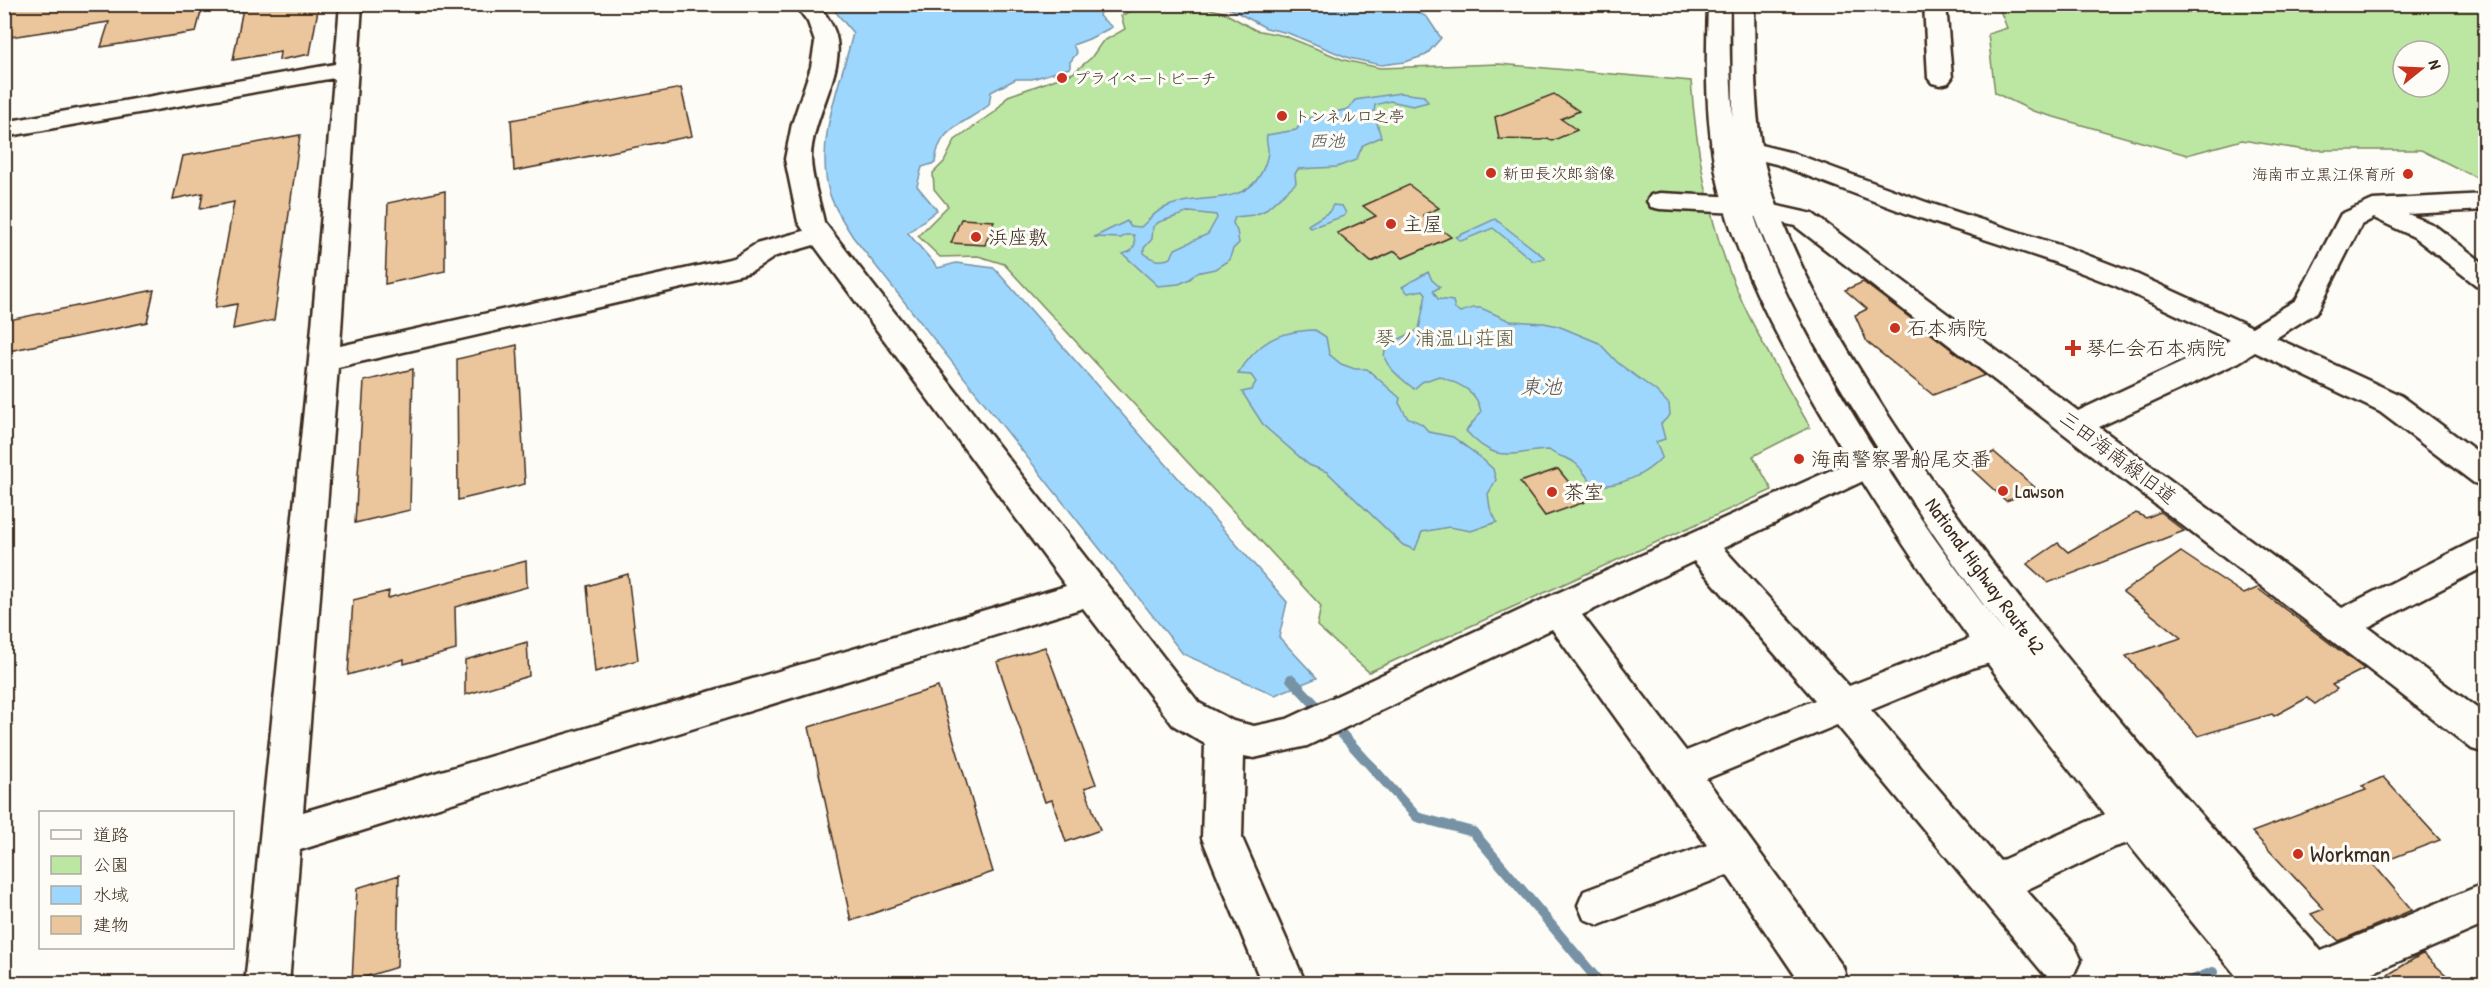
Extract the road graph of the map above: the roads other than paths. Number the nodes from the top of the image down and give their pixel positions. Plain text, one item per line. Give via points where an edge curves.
1 (351, 4) edge
2 (806, 4) edge
3 (1719, 4) edge
4 (1743, 4) edge
5 (1935, 4) edge
6 (346, 69) junction
7 (1940, 78) dead end
8 (4, 130) edge
9 (1736, 146) junction
10 (1660, 201) dead end
11 (2486, 202) edge
12 (1752, 208) junction
13 (2373, 208) junction
14 (829, 247) junction
15 (2486, 279) edge
16 (2254, 339) junction
17 (324, 360) junction
18 (2076, 425) junction
19 (1882, 458) junction
20 (2486, 475) edge
21 (1699, 544) junction
22 (2486, 550) edge
23 (1091, 592) junction
24 (1557, 609) junction
25 (2339, 626) junction
26 (2031, 639) junction
27 (1995, 647) junction
28 (1844, 706) junction
29 (1225, 736) junction
30 (2486, 737) edge
31 (1679, 772) junction
32 (2155, 818) junction
33 (281, 837) junction
34 (1735, 853) junction
35 (1994, 884) junction
36 (2486, 903) edge
37 (1599, 905) dead end
38 (2059, 959) dead end
39 (2310, 981) edge
40 (267, 984) edge
41 (1284, 984) edge
42 (1823, 984) edge
43 (2272, 984) edge

1 - 6 main road
2 - 14 main road via 819,21 826,42 798,159 811,222
3 - 9 main road, National Highway Route 42 via 1719,94
4 - 9 main road, National Highway Route 42
5 - 7 main road
6 - 8 main road
6 - 17 main road
9 - 12 main road, National Highway Route 42 via 1756,180
9 - 16 main road via 1784,158 1917,208 2061,255 2126,280
10 - 12 main road, 三田海南線旧道
11 - 13 main road
12 - 18 main road, 三田海南線旧道 via 1804,220
12 - 19 main road, National Highway Route 42 via 1789,264
13 - 15 main road via 2424,231
13 - 16 main road via 2350,220 2307,306
14 - 17 main road via 771,267 743,265
14 - 23 main road
16 - 18 main road via 2228,355
16 - 20 main road via 2391,404
17 - 33 main road
18 - 25 main road, 三田海南線旧道
19 - 21 main road
19 - 26 main road, National Highway Route 42 via 1951,532
19 - 27 main road, National Highway Route 42 via 1927,553
21 - 24 main road
21 - 28 main road
22 - 25 main road
23 - 29 main road via 1186,714
23 - 33 main road
24 - 29 main road via 1293,734 1254,742
24 - 31 main road
25 - 30 main road, 三田海南線旧道
26 - 27 main road
26 - 32 main road, National Highway Route 42
27 - 28 main road
27 - 32 main road, National Highway Route 42
28 - 31 main road
28 - 35 main road
29 - 41 main road via 1222,838
31 - 34 main road
32 - 35 main road via 2108,831
32 - 39 main road, National Highway Route 42
32 - 43 main road, National Highway Route 42
33 - 40 main road
34 - 37 main road
34 - 42 main road via 1827,982
35 - 38 main road
36 - 39 main road

